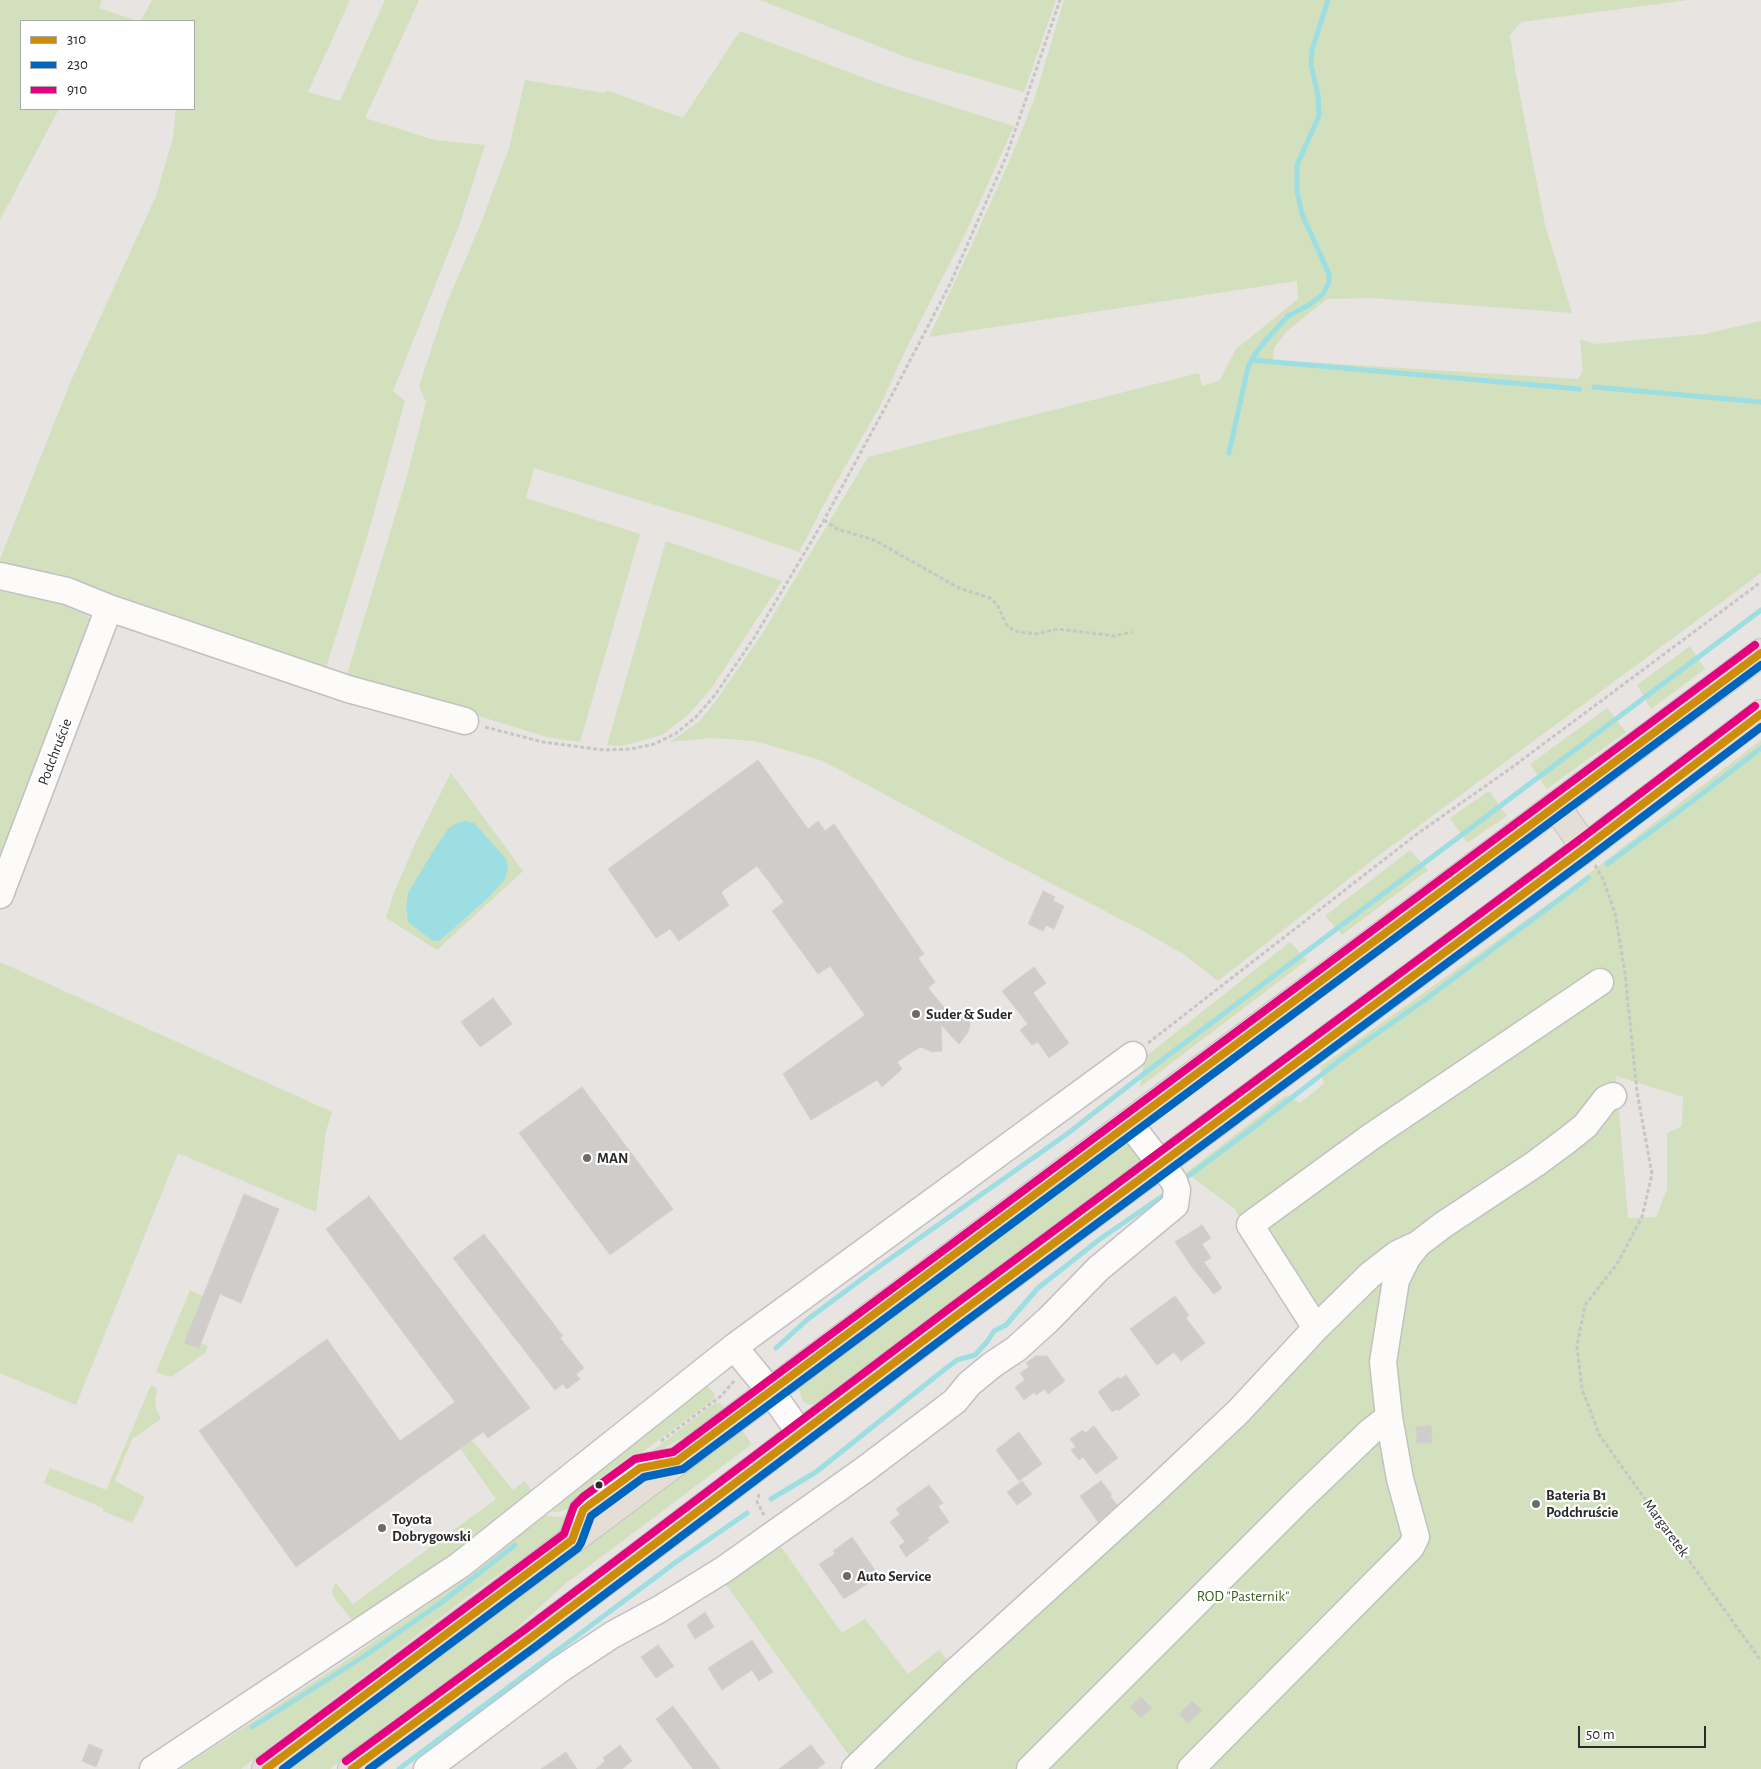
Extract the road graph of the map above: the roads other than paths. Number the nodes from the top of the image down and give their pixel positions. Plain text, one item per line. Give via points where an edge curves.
1 (0, 576) edge
2 (109, 608) junction
3 (1761, 654) edge
4 (1761, 714) edge
5 (465, 721) road end
6 (1556, 806) junction
7 (1585, 848) junction
8 (0, 895) edge
9 (1600, 982) dead end
10 (1133, 1056) road end
11 (1613, 1096) dead end
12 (1129, 1124) junction
13 (1161, 1163) junction
14 (1418, 1244) junction
15 (1316, 1328) junction
16 (734, 1347) junction
17 (771, 1392) junction
18 (1389, 1417) junction
19 (800, 1433) junction
20 (153, 1769) edge
21 (266, 1769) edge
22 (352, 1769) edge
23 (427, 1769) edge
24 (855, 1769) edge
25 (1030, 1769) edge
26 (1191, 1769) edge

1 - 2 street via 66,591
2 - 5 street via 348,689
2 - 8 street, Podchruście
3 - 6 main road
4 - 7 main road
6 - 7 main road
6 - 12 main road
7 - 13 main road
9 - 15 street via 1372,1136 1250,1225
10 - 16 street
11 - 14 street via 1585,1126 1551,1152
12 - 13 street
12 - 17 main road
13 - 19 main road
13 - 23 street via 1177,1190 1175,1205 1099,1268 1048,1320 969,1384 955,1401 723,1570 582,1655
14 - 15 street via 1397,1254 1370,1275
14 - 18 street via 1396,1280 1383,1362
15 - 24 street via 1238,1412 955,1672
16 - 17 street
16 - 20 street via 460,1565
17 - 19 street
17 - 21 main road
18 - 25 street via 1313,1487
18 - 26 street via 1400,1479 1416,1536 1411,1546
19 - 22 main road

